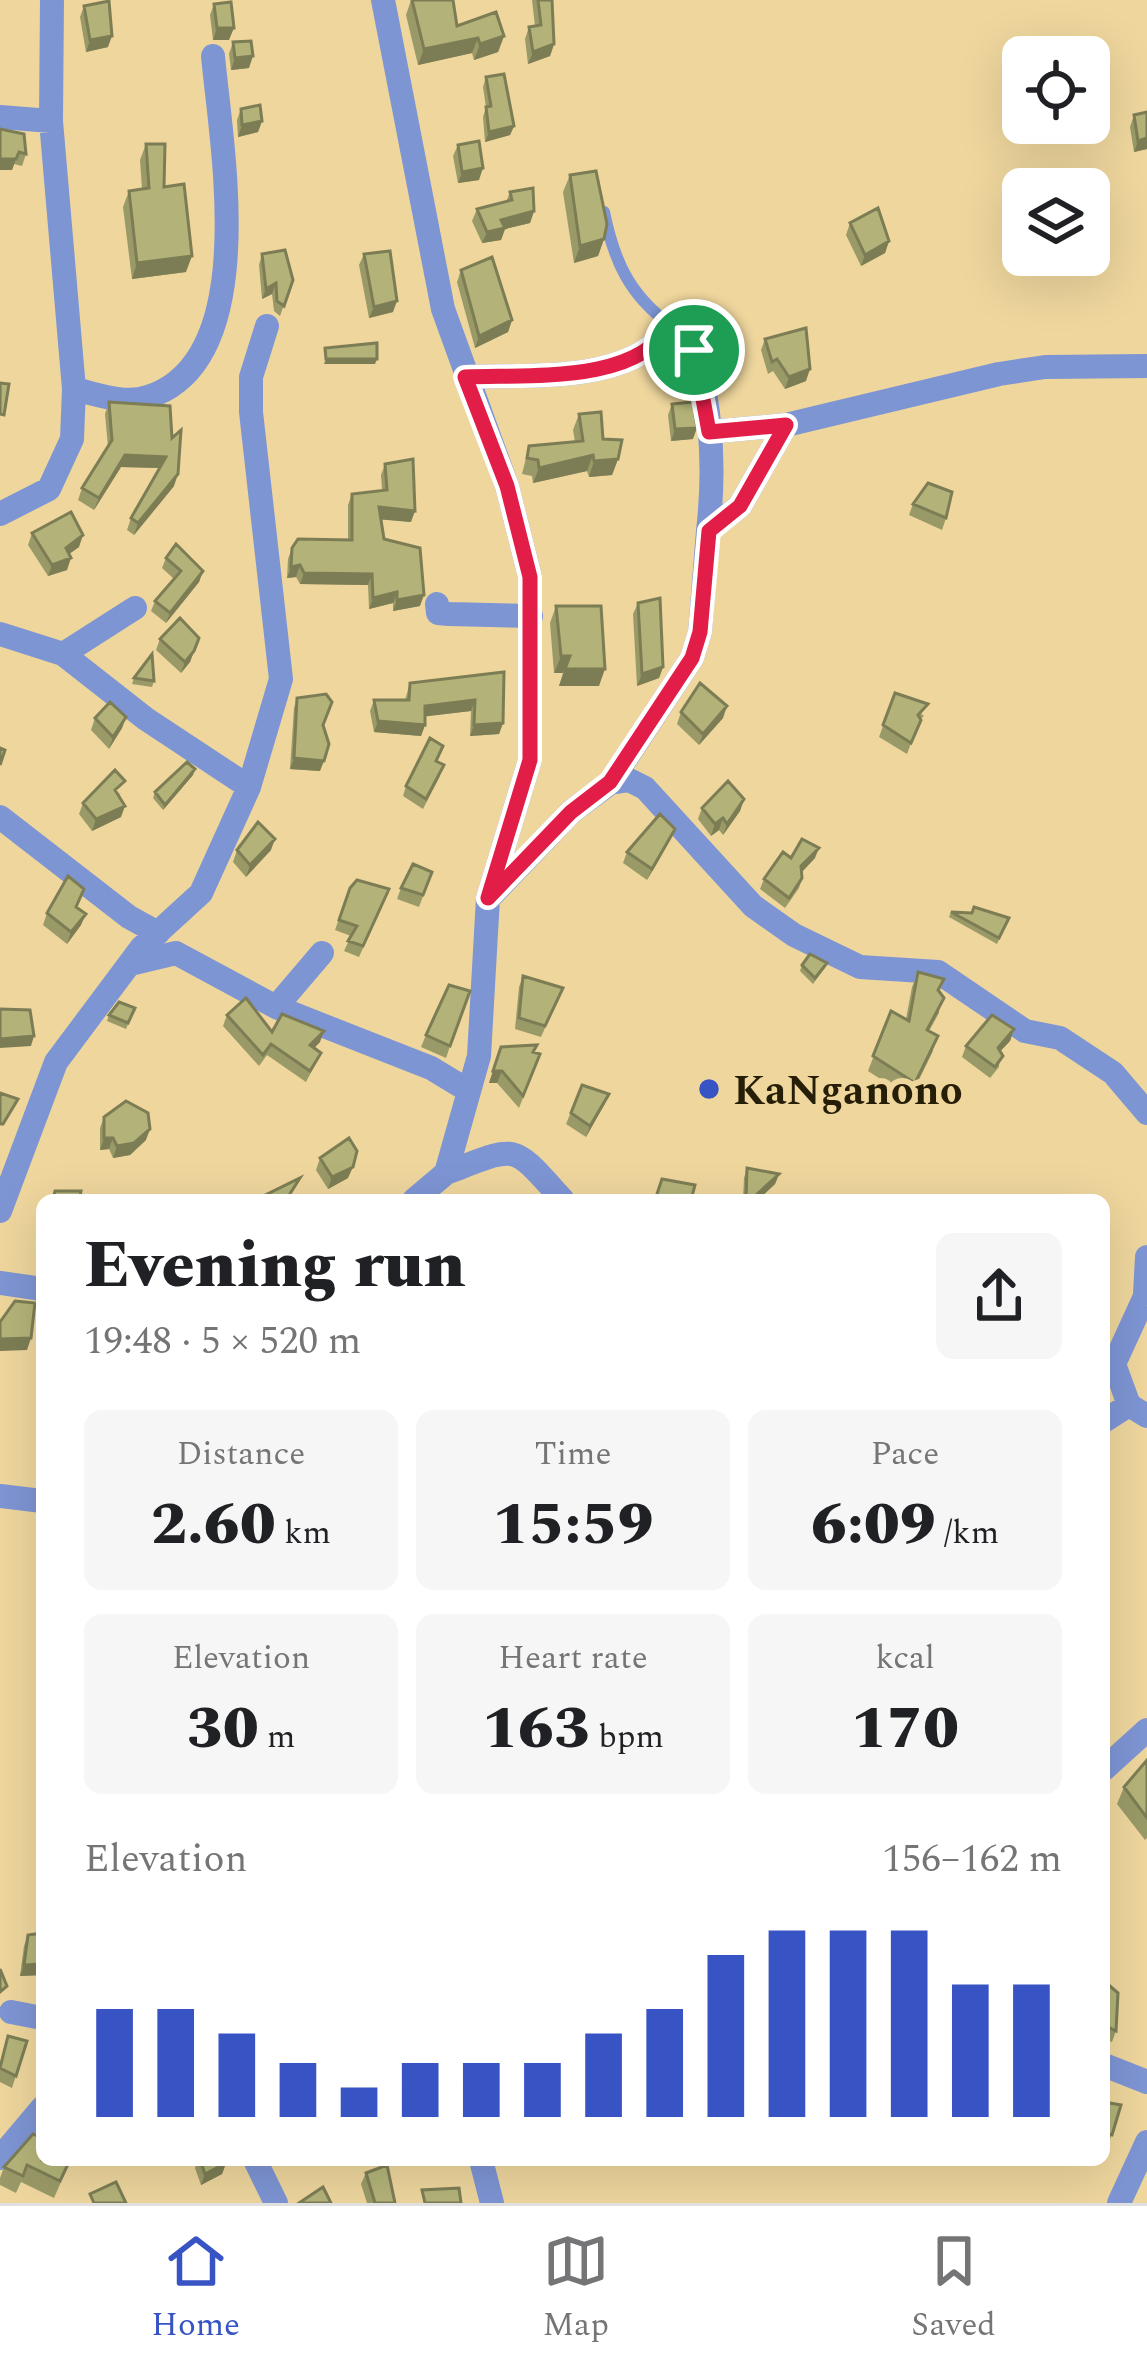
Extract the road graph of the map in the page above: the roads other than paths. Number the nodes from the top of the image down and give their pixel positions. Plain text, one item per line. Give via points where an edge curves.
1 (52, 0) edge
2 (383, 0) edge
3 (212, 56) dead end
4 (0, 117) edge
5 (51, 121) junction
6 (601, 197) edge
7 (670, 325) junction
8 (267, 326) dead end
9 (1147, 366) edge
10 (465, 377) junction
11 (74, 388) junction
12 (786, 425) junction
13 (709, 432) junction
14 (0, 514) edge
15 (709, 531) junction
16 (437, 604) dead end
17 (135, 608) dead end
18 (530, 616) junction
19 (0, 634) edge
20 (63, 654) junction
21 (610, 782) junction
22 (248, 788) junction
23 (3, 828) edge
24 (488, 898) junction
25 (158, 933) junction
26 (322, 953) dead end
27 (130, 964) junction
28 (276, 1007) junction
29 (469, 1091) junction
30 (1147, 1113) edge
31 (446, 1173) junction
32 (421, 1194) edge
33 (558, 1194) edge
34 (0, 1210) edge
35 (1147, 1257) edge
36 (0, 1282) edge
37 (36, 1288) edge
38 (1146, 1293) edge
39 (1138, 1411) edge
40 (0, 1496) edge
41 (36, 1500) edge
42 (1147, 1730) edge
43 (1110, 1763) edge
44 (11, 2012) dead end
45 (36, 2017) edge
46 (1110, 2067) edge
47 (1147, 2082) edge
48 (36, 2115) edge
49 (1147, 2142) edge
50 (0, 2158) edge
51 (258, 2166) edge
52 (483, 2166) edge
53 (276, 2203) edge
54 (493, 2203) edge
55 (1119, 2203) edge

1 - 5 street
2 - 10 street via 443,309
3 - 11 street via 225,284 204,351 147,398
4 - 5 street
5 - 11 street
6 - 7 lane via 623,278
7 - 10 street via 640,357
7 - 13 street via 694,350
8 - 22 street via 251,376 251,412 281,680
9 - 12 street via 1045,367
10 - 18 street via 507,486 530,577
11 - 14 street via 72,439 50,489
12 - 13 street
12 - 15 street via 740,506
13 - 15 street
15 - 21 street via 692,658
16 - 18 street via 438,613
17 - 20 street
18 - 24 street via 530,760
19 - 20 street
20 - 22 street
21 - 24 street
21 - 30 street via 645,788 753,906 794,935 860,968 938,972 1025,1031 1060,1038 1114,1072
22 - 25 street via 201,893
23 - 25 street
24 - 29 street
25 - 27 street
26 - 28 street
27 - 28 street via 176,953
27 - 34 street via 56,1061
28 - 29 street
29 - 31 street
31 - 32 street
31 - 33 street via 508,1150
35 - 38 street
36 - 37 street
38 - 39 street via 1114,1364
40 - 41 street
42 - 43 street
44 - 45 street
46 - 47 street
48 - 50 street
49 - 55 street
51 - 53 street
52 - 54 street

